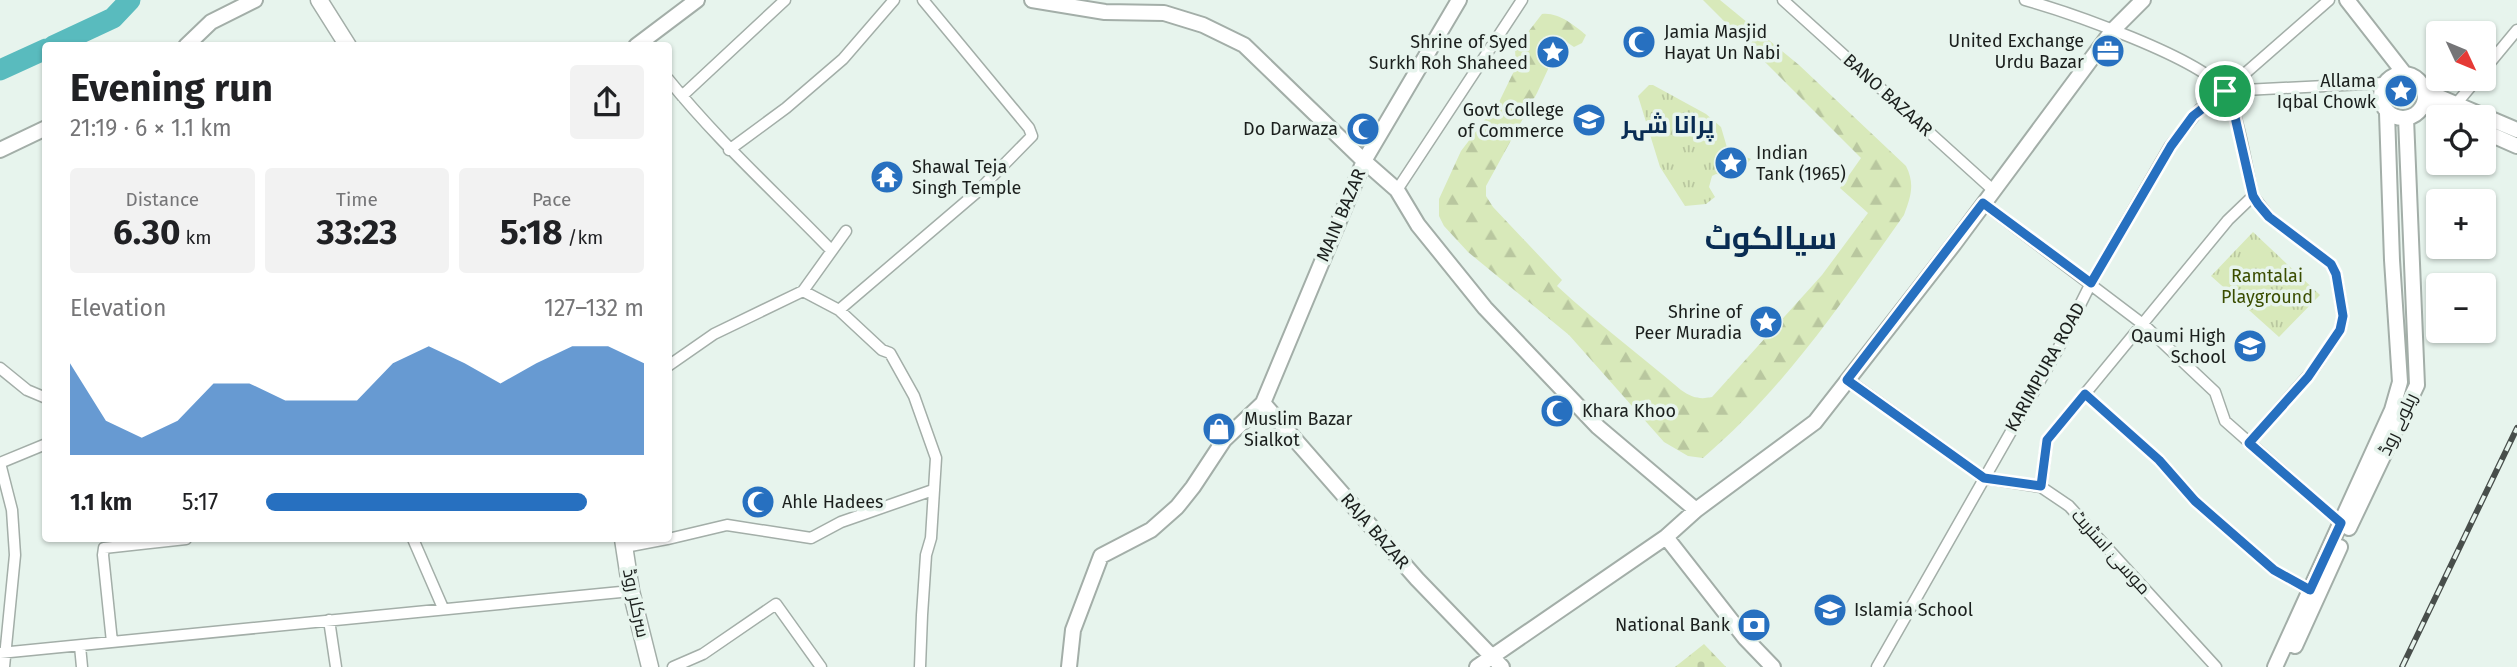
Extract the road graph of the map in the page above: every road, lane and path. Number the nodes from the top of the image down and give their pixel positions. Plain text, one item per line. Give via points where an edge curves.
1 (255, 0) edge
2 (319, 0) edge
3 (697, 0) edge
4 (785, 0) edge
5 (894, 0) edge
6 (923, 0) edge
7 (1032, 0) edge
8 (1460, 0) edge
9 (1522, 0) edge
10 (1783, 0) edge
11 (2025, 0) edge
12 (2143, 0) edge
13 (2329, 0) edge
14 (2347, 0) edge
15 (2517, 30) edge
16 (2112, 31) junction
17 (190, 42) edge
18 (345, 42) edge
19 (644, 42) edge
20 (2496, 55) edge
21 (2404, 73) junction
22 (2384, 83) junction
23 (672, 84) edge
24 (2225, 91) junction
25 (682, 96) junction
26 (2424, 98) junction
27 (2440, 105) edge
28 (2387, 113) junction
29 (2406, 118) junction
30 (2496, 124) edge
31 (42, 130) edge
32 (2517, 130) edge
33 (2496, 137) edge
34 (2517, 146) edge
35 (0, 150) edge
36 (729, 150) junction
37 (1364, 162) junction
38 (1397, 190) junction
39 (1993, 190) junction
40 (2253, 196) junction
41 (1983, 203) junction
42 (846, 231) dead end
43 (831, 250) junction
44 (2091, 283) junction
45 (803, 291) junction
46 (839, 310) junction
47 (2144, 325) junction
48 (672, 363) edge
49 (0, 368) edge
50 (1847, 380) junction
51 (2085, 394) junction
52 (42, 396) edge
53 (1263, 403) junction
54 (2249, 443) junction
55 (42, 446) edge
56 (0, 463) edge
57 (1984, 478) junction
58 (2041, 486) junction
59 (933, 489) junction
60 (1696, 510) junction
61 (2344, 526) junction
62 (1666, 537) junction
63 (672, 538) edge
64 (159, 542) edge
65 (418, 542) edge
66 (624, 543) edge
67 (631, 591) junction
68 (2315, 592) junction
69 (443, 608) junction
70 (329, 620) junction
71 (112, 642) junction
72 (80, 646) junction
73 (3, 654) edge
74 (1492, 655) junction
75 (2214, 666) edge
76 (4, 667) edge
77 (82, 667) edge
78 (336, 667) edge
79 (650, 667) edge
80 (673, 667) edge
81 (821, 667) edge
82 (920, 667) edge
83 (1069, 667) edge
84 (1477, 667) edge
85 (1502, 667) edge
86 (1773, 667) edge
87 (1877, 667) edge
88 (2275, 667) edge
89 (2285, 667) edge

1 - 17 street via 211,22
2 - 18 main road
3 - 19 street
4 - 25 street
5 - 36 street via 843,59
6 - 46 street via 1032,136 976,193
7 - 37 street via 1105,12 1164,13 1226,35 1259,58
8 - 37 street, MAIN BAZAR
9 - 38 street
10 - 39 street, BANO BAZAAR
11 - 16 street
12 - 16 street
13 - 24 street, KARIMPURA ROAD
14 - 21 street
15 - 20 street
16 - 24 street via 2183,60
16 - 39 street
21 - 22 street
21 - 26 street via 2417,79
22 - 24 street
22 - 28 street via 2380,97
23 - 25 street
24 - 40 street
24 - 44 street, KARIMPURA ROAD via 2193,116 2171,146
25 - 36 street
26 - 27 street
26 - 29 street via 2413,116
28 - 29 street
28 - 61 street via 2400,382
29 - 61 street, ریلوے روڈ via 2417,385
30 - 32 street
31 - 35 street
33 - 34 street
36 - 43 street
37 - 38 street
37 - 53 street, MAIN BAZAR
38 - 60 street via 1418,225 1485,308 1598,427
39 - 41 street
40 - 47 street via 2228,220
40 - 54 street via 2269,217 2331,264 2343,316 2340,330 2314,369
41 - 44 street
41 - 50 street
42 - 43 street
43 - 45 street
44 - 47 street
44 - 57 street, KARIMPURA ROAD
45 - 46 street
45 - 48 street via 714,334
46 - 59 street via 890,353 914,396 936,458
47 - 51 street
47 - 54 street via 2215,392 2225,421
49 - 52 street
50 - 57 street
50 - 60 street via 1815,422
51 - 58 street via 2047,440
51 - 68 street via 2274,570
53 - 74 street, RAJA BAZAR via 1417,579
53 - 83 street via 1223,440 1177,507 1150,530 1101,556 1073,630
54 - 61 street
55 - 56 street
56 - 73 street via 12,510 15,555
57 - 58 street, موسیٰ اسٹریٹ
57 - 87 street, KARIMPURA ROAD
58 - 75 street, موسیٰ اسٹریٹ via 2069,506
59 - 63 street via 841,522 811,538 727,525
59 - 82 street
60 - 62 street
61 - 68 street, ریلوے روڈ
62 - 74 street
62 - 86 street
64 - 71 street via 104,548
65 - 69 street
66 - 67 main road, سرکلر روڈ
67 - 69 street
67 - 79 main road, سرکلر روڈ
68 - 88 street
68 - 89 street, ریلوے روڈ
69 - 70 street
70 - 71 street
70 - 78 street
71 - 72 street
72 - 73 street
72 - 77 street
73 - 76 street
74 - 84 street
74 - 85 street, RAJA BAZAR
80 - 81 street via 703,654 776,604

